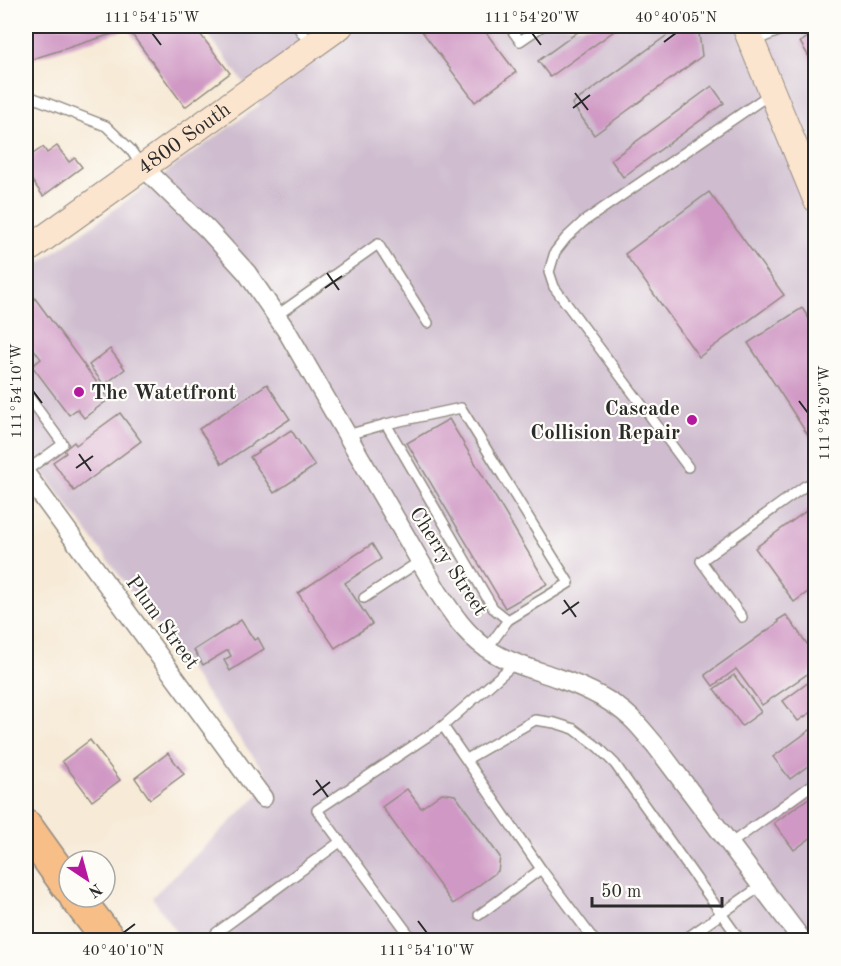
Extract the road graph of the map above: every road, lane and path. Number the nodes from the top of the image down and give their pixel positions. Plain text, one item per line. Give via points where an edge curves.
1 (340, 26) edge
2 (509, 26) edge
3 (542, 26) edge
4 (787, 26) edge
5 (748, 34) edge
6 (304, 35) edge
7 (772, 92) junction
8 (26, 95) edge
9 (143, 167) junction
10 (816, 199) edge
11 (26, 251) edge
12 (276, 315) junction
13 (428, 323) dead end
14 (26, 393) edge
15 (386, 424) junction
16 (347, 435) junction
17 (688, 467) dead end
18 (26, 472) edge
19 (816, 481) edge
20 (420, 561) junction
21 (364, 598) dead end
22 (742, 618) dead end
23 (508, 620) junction
24 (487, 649) junction
25 (514, 664) junction
26 (443, 726) junction
27 (467, 759) junction
28 (816, 782) edge
29 (263, 798) dead end
30 (26, 827) edge
31 (340, 842) junction
32 (730, 844) junction
33 (541, 869) junction
34 (57, 870) edge
35 (762, 886) junction
36 (85, 909) edge
37 (722, 914) junction
38 (479, 915) dead end
39 (216, 933) dead end
40 (109, 940) edge
41 (413, 940) edge
42 (594, 940) edge
43 (684, 940) edge
44 (740, 940) edge
45 (802, 940) edge

1 - 6 street, 4800 South
2 - 3 lane via 520,41
4 - 5 lane via 779,31
5 - 7 street
6 - 9 street, 4800 South
7 - 10 street
7 - 17 lane via 583,222 555,252 549,272 554,287
8 - 9 lane via 106,126
9 - 11 street, 4800 South
9 - 12 street, Cherry Street via 248,273
12 - 13 lane via 378,244
12 - 16 street, Cherry Street
14 - 18 lane via 63,444
15 - 16 lane
15 - 23 lane via 493,608
15 - 23 lane via 460,408 568,583
16 - 20 street, Cherry Street
18 - 29 street, Plum Street
19 - 22 lane via 701,561
20 - 21 lane
20 - 24 street, Cherry Street via 459,623
23 - 24 lane
24 - 25 street, Cherry Street
25 - 26 lane
25 - 32 street, Cherry Street via 600,696 631,718
26 - 27 lane
26 - 31 lane via 317,810
27 - 33 lane
27 - 37 lane via 535,720 574,729 615,764
28 - 32 lane
30 - 34 highway
31 - 39 lane
31 - 41 lane
32 - 35 street, Cherry Street
33 - 38 lane
33 - 42 lane
35 - 37 lane
35 - 45 street, Cherry Street
36 - 40 highway
37 - 43 lane
37 - 44 lane

